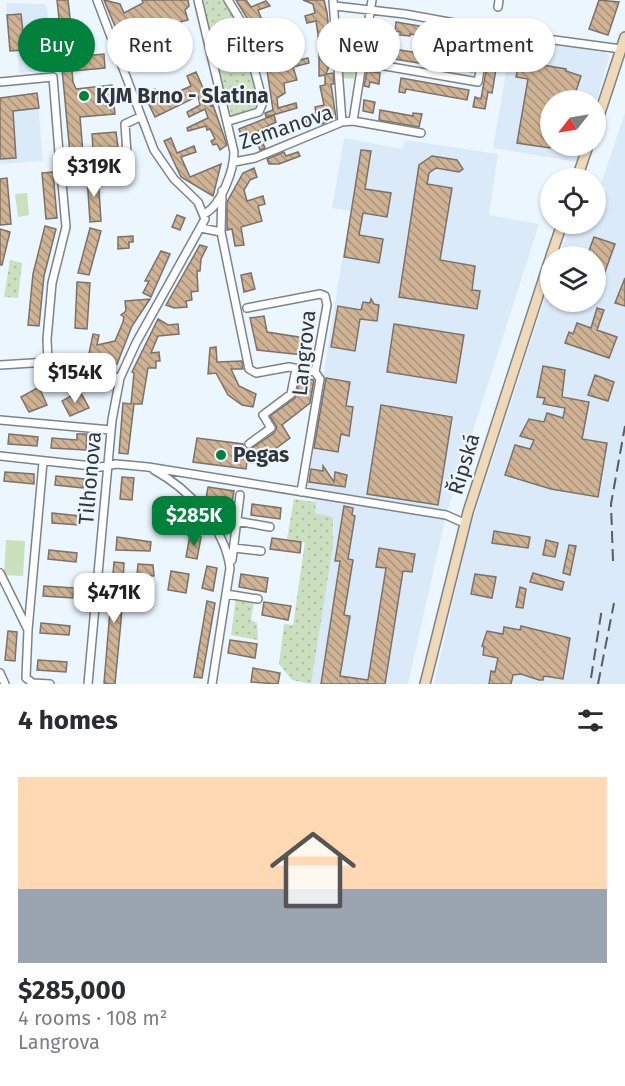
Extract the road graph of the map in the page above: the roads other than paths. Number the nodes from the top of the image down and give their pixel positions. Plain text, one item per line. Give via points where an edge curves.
1 (97, 0) edge
2 (198, 0) edge
3 (228, 0) edge
4 (372, 0) edge
5 (334, 3) edge
6 (371, 9) junction
7 (369, 18) edge
8 (423, 18) edge
9 (625, 37) edge
10 (555, 39) edge
11 (621, 49) junction
12 (360, 72) edge
13 (420, 72) edge
14 (480, 72) edge
15 (0, 81) edge
16 (606, 95) edge
17 (140, 117) junction
18 (229, 121) junction
19 (353, 121) junction
20 (342, 122) junction
21 (421, 133) dead end
22 (234, 162) junction
23 (61, 172) dead end
24 (222, 191) junction
25 (204, 214) junction
26 (201, 228) junction
27 (221, 232) junction
28 (540, 292) edge
29 (247, 308) dead end
30 (48, 362) junction
31 (0, 365) edge
32 (296, 369) junction
33 (315, 372) junction
34 (120, 378) junction
35 (0, 420) edge
36 (111, 430) junction
37 (249, 444) dead end
38 (0, 456) edge
39 (43, 462) junction
40 (108, 464) junction
41 (148, 467) junction
42 (301, 492) junction
43 (240, 495) dead end
44 (236, 521) junction
45 (464, 523) junction
46 (270, 527) dead end
47 (235, 536) junction
48 (222, 539) junction
49 (234, 548) junction
50 (261, 551) dead end
51 (230, 568) junction
52 (0, 573) edge
53 (226, 594) junction
54 (258, 599) dead end
55 (28, 630) junction
56 (0, 673) edge
57 (5, 684) edge
58 (50, 684) edge
59 (88, 684) edge
60 (212, 684) edge
61 (425, 684) edge

1 - 17 street
2 - 18 street
3 - 18 street via 242,23 263,102 259,112
4 - 6 street
5 - 6 street
5 - 20 street
6 - 7 street
6 - 8 street
9 - 11 street
10 - 11 street
11 - 16 street
12 - 19 street
13 - 14 street via 478,82
15 - 17 street via 53,77 59,153 64,160 124,158 125,124
17 - 25 street via 163,165 198,202
18 - 22 street
19 - 20 street, Zemanova
19 - 21 street, Zemanova
20 - 22 street, Zemanova via 255,158
22 - 24 street, Tilhonova
23 - 30 street via 66,227 52,283
24 - 25 street, Tilhonova via 212,209
24 - 27 street
25 - 26 street, Tilhonova
26 - 27 street
26 - 34 street, Tilhonova
27 - 32 street via 249,369 256,373
28 - 45 street, Řípská
29 - 33 street, Langrova via 325,296 327,305
30 - 31 street
30 - 34 street
32 - 33 street
32 - 37 street via 291,394 263,415 271,428
33 - 42 street, Langrova via 320,379
34 - 36 street, Tilhonova
35 - 36 street
36 - 40 street, Tilhonova
38 - 39 street
39 - 40 street via 101,467
39 - 55 street
40 - 41 street
40 - 59 street, Tilhonova
41 - 42 street
41 - 48 street via 175,482
42 - 45 street via 446,515
43 - 44 street
44 - 46 street
44 - 47 street
45 - 61 street, Řípská
47 - 48 street
47 - 49 street
48 - 51 street
49 - 50 street
49 - 51 street
51 - 53 street
52 - 55 street
53 - 54 street
53 - 60 street
55 - 58 street via 26,678 33,683
56 - 57 street

